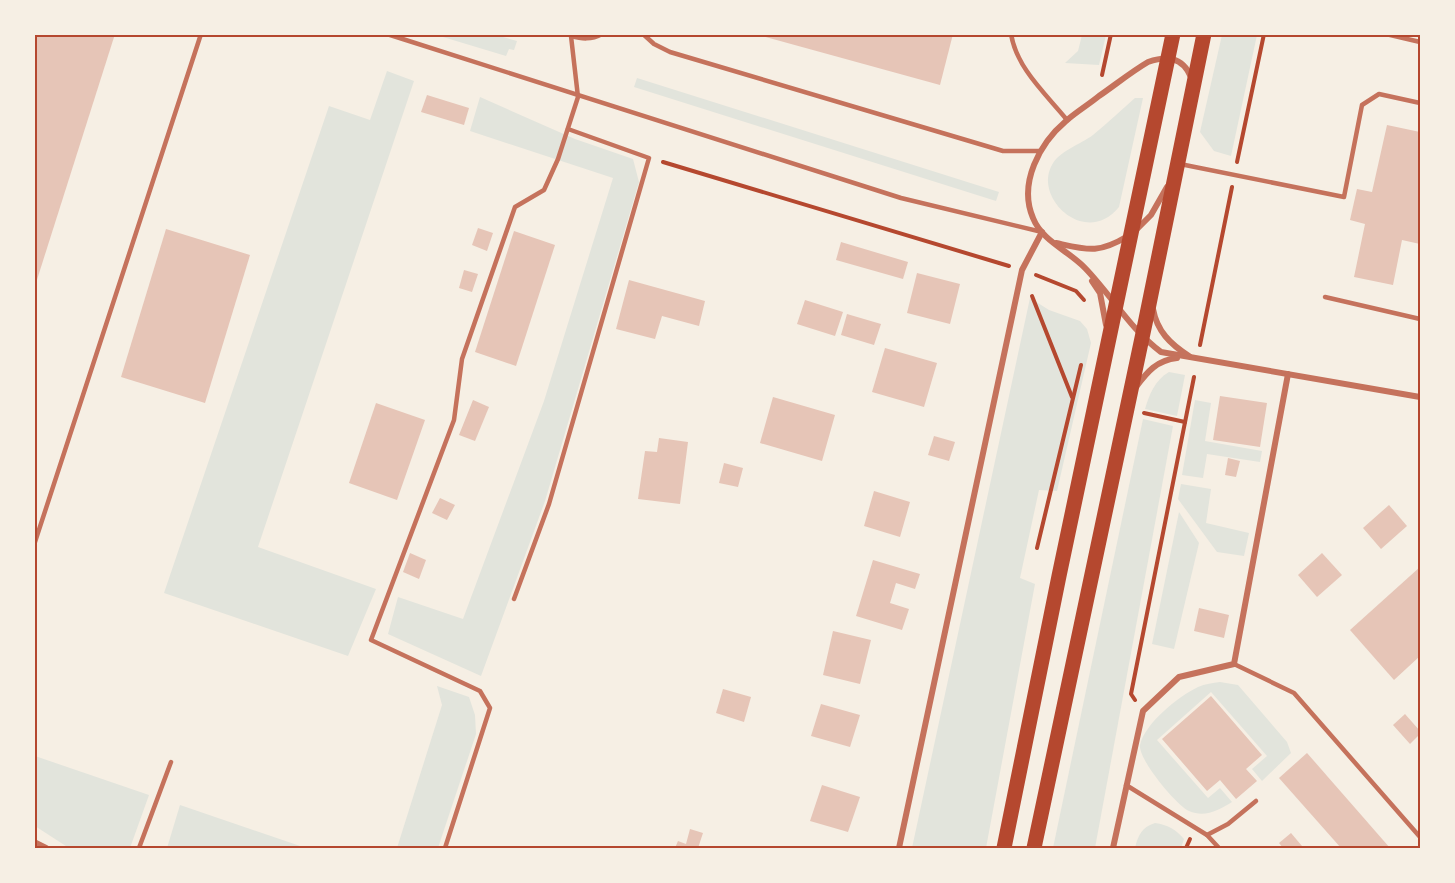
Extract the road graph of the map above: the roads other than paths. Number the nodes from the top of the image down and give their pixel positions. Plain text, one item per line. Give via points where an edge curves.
1 (201, 34) edge
2 (387, 34) edge
3 (602, 34) edge
4 (643, 34) edge
5 (1011, 34) edge
6 (1173, 34) edge
7 (1204, 34) edge
8 (1386, 34) edge
9 (570, 35) edge
10 (1420, 42) edge
11 (1168, 57) junction
12 (1193, 88) junction
13 (578, 97) junction
14 (1420, 103) edge
15 (1067, 120) junction
16 (568, 129) junction
17 (1041, 151) junction
18 (1178, 164) junction
19 (1041, 232) junction
20 (1130, 235) junction
21 (1052, 242) junction
22 (1084, 268) junction
23 (1150, 297) junction
24 (1325, 297) dead end
25 (1115, 305) junction
26 (1420, 319) edge
27 (1142, 337) junction
28 (1108, 341) junction
29 (1189, 357) junction
30 (1288, 374) junction
31 (1420, 397) edge
32 (1128, 398) junction
33 (34, 546) edge
34 (514, 599) dead end
35 (1234, 664) junction
36 (171, 762) dead end
37 (1126, 785) junction
38 (1256, 801) dead end
39 (1208, 835) junction
40 (1420, 837) edge
41 (34, 842) edge
42 (46, 849) edge
43 (139, 849) edge
44 (445, 849) edge
45 (899, 849) edge
46 (1004, 849) edge
47 (1034, 849) edge
48 (1113, 849) edge
49 (1219, 849) edge

1 - 33 lane
2 - 13 lane
3 - 9 lane via 583,40
4 - 17 lane via 670,52 1003,151
5 - 15 lane via 1025,70
6 - 11 main road
7 - 12 main road
8 - 10 lane
9 - 13 lane
11 - 12 street via 1187,68
11 - 15 street via 1148,62
11 - 20 main road
12 - 18 main road
13 - 16 lane
13 - 19 lane via 901,198
14 - 18 lane via 1379,94 1362,105 1344,197
15 - 17 street
16 - 34 lane via 649,158 549,504
16 - 44 lane via 544,190 514,207 462,359 454,420 371,640 480,691 490,708
17 - 19 street via 1029,184 1033,218
18 - 20 street via 1151,215
18 - 23 main road
19 - 21 street
19 - 45 street via 1022,270
20 - 21 street via 1111,246 1088,250
20 - 25 main road
21 - 22 street
22 - 25 street
22 - 28 street via 1100,293
23 - 27 main road
23 - 29 street via 1155,321 1164,336
24 - 26 lane
25 - 27 street
25 - 28 main road
27 - 29 street via 1161,352
27 - 32 main road
28 - 46 main road
29 - 30 street
29 - 32 street via 1164,359
30 - 31 street
30 - 35 street
32 - 47 main road
35 - 37 street via 1179,677 1143,711
35 - 40 lane via 1294,693
36 - 43 lane
37 - 39 lane
37 - 48 street
38 - 39 lane
39 - 49 lane
41 - 42 street

